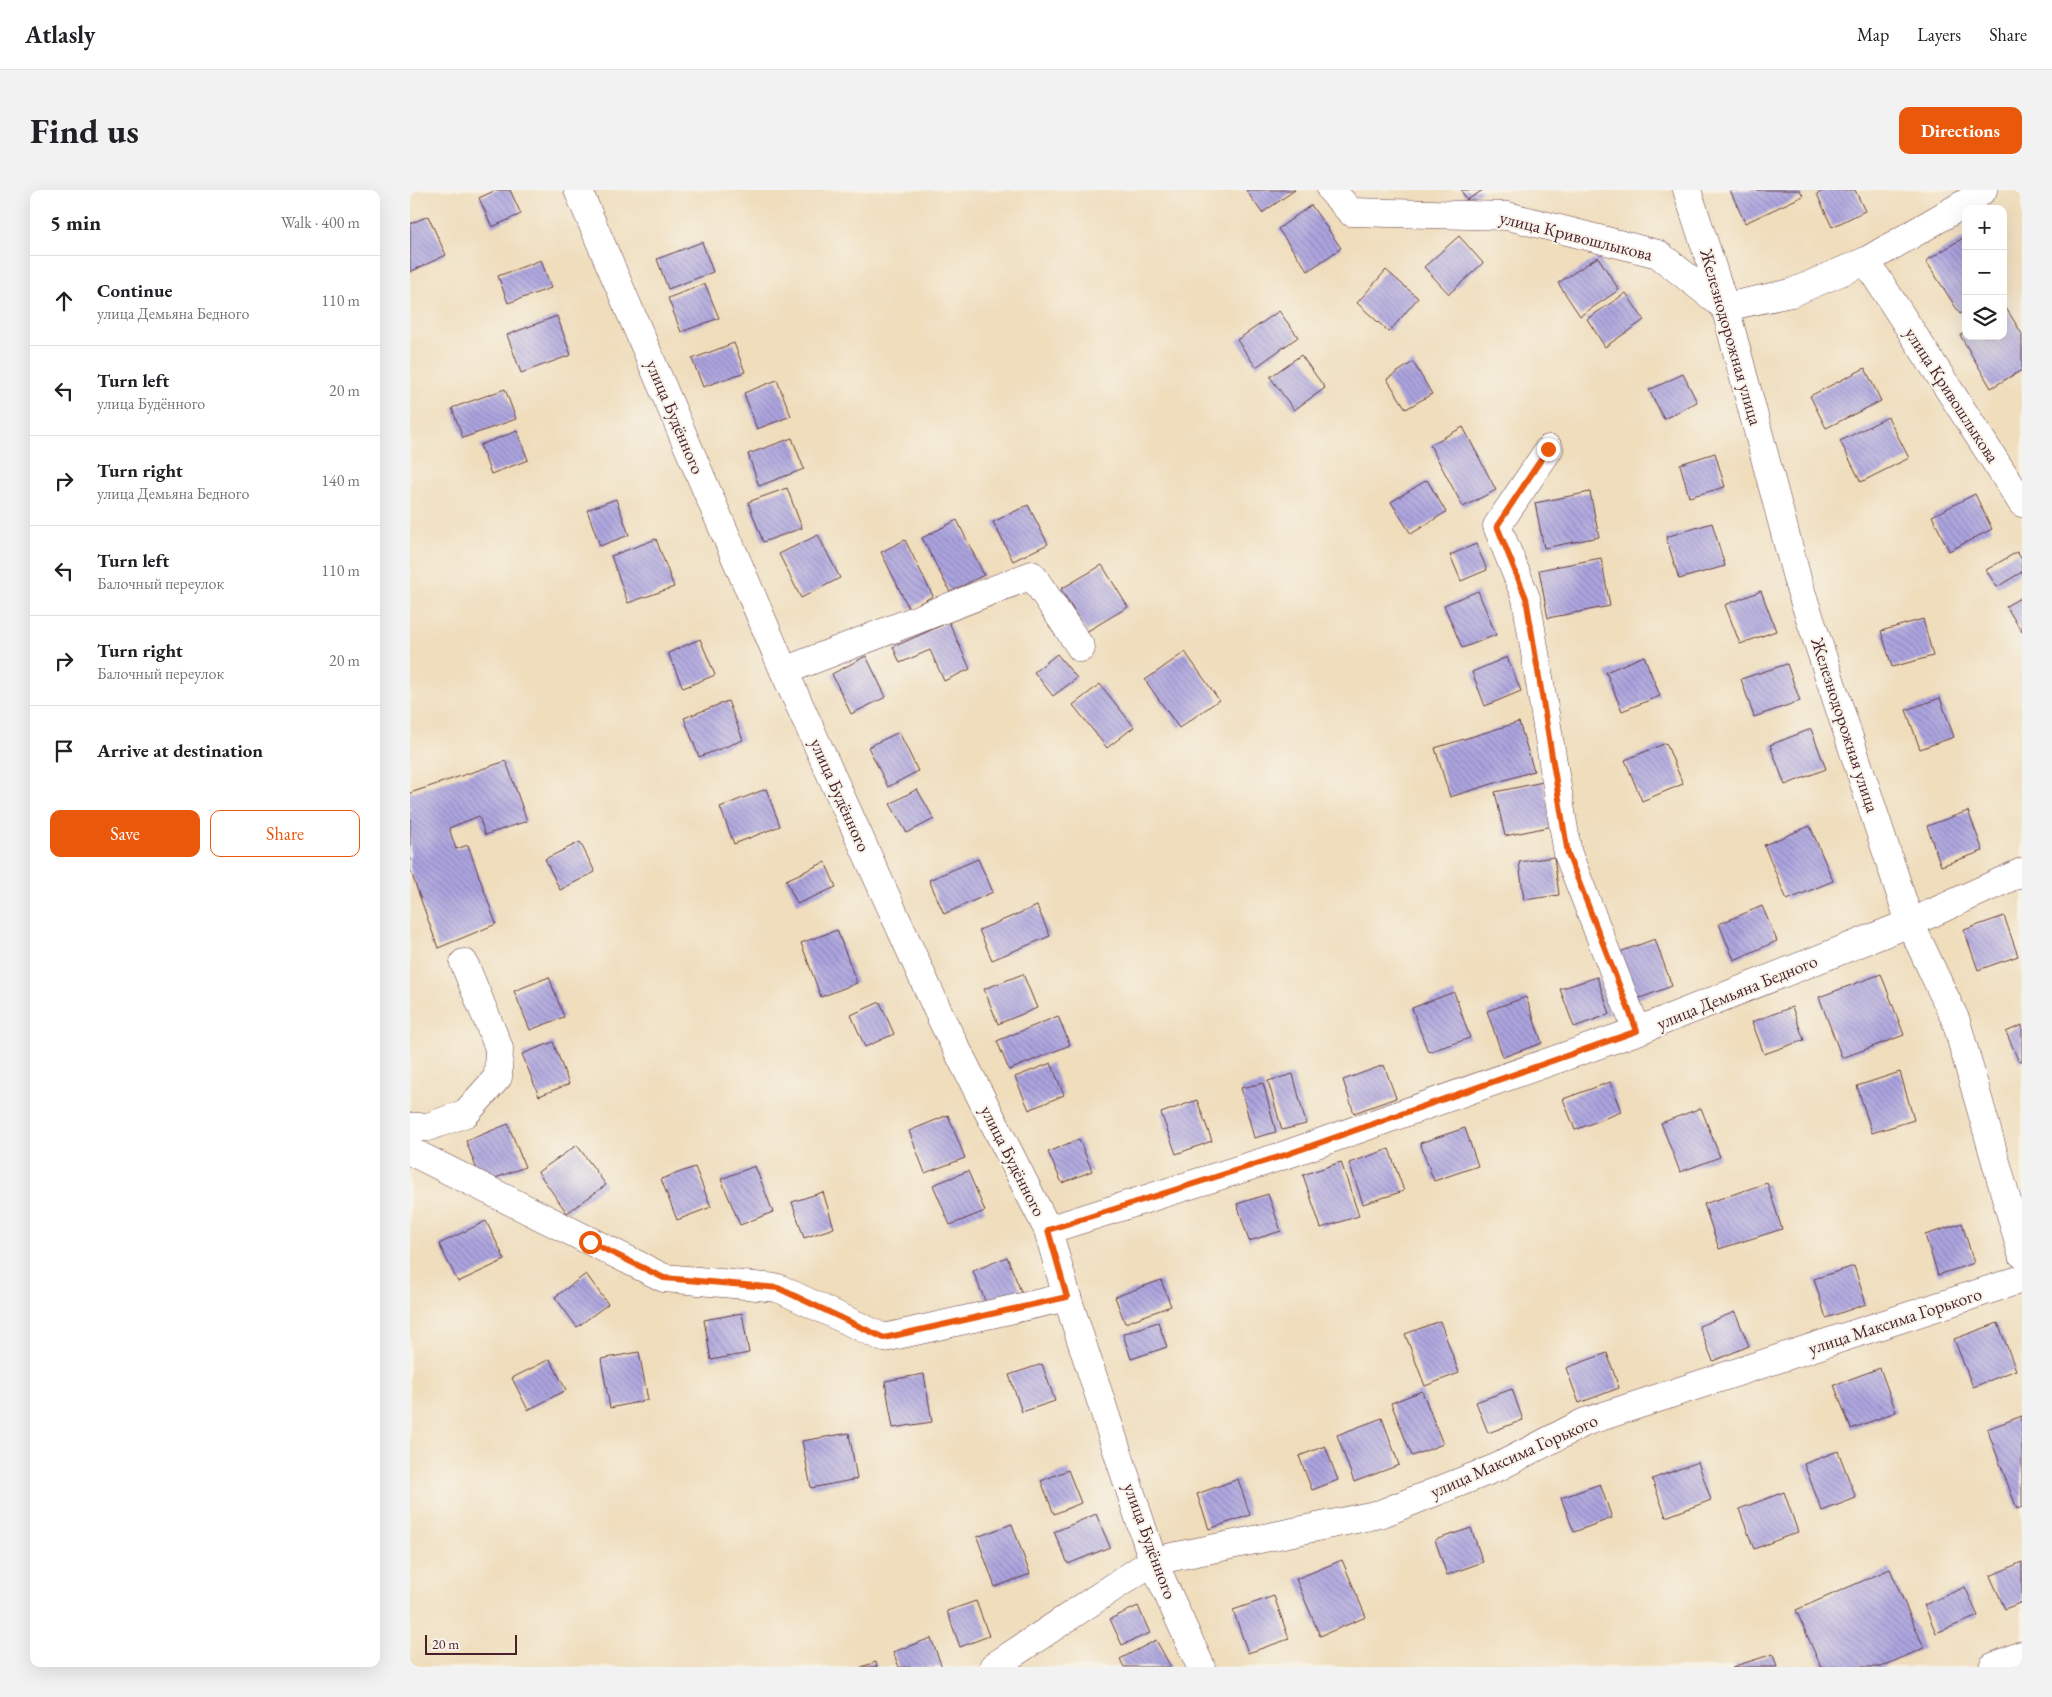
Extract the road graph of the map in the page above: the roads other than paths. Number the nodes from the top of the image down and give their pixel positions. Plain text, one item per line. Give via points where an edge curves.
1 (578, 190) edge
2 (1331, 190) edge
3 (1687, 190) edge
4 (1983, 190) edge
5 (1866, 261) junction
6 (1725, 307) junction
7 (1548, 449) dead end
8 (2022, 503) edge
9 (1081, 648) dead end
10 (784, 671) junction
11 (2022, 872) edge
12 (1910, 923) junction
13 (464, 963) dead end
14 (1637, 1031) junction
15 (410, 1127) edge
16 (410, 1150) edge
17 (1048, 1230) junction
18 (2022, 1254) edge
19 (2022, 1279) edge
20 (1067, 1297) junction
21 (1153, 1561) junction
22 (2022, 1655) edge
23 (993, 1667) edge
24 (1202, 1667) edge
25 (1993, 1667) edge

1 - 10 street, улица Будённого
2 - 6 street, улица Кривошлыкова via 1351,212 1508,216 1658,254
3 - 6 street, Железнодорожная улица
4 - 5 street
5 - 6 street via 1792,293
5 - 8 street, улица Кривошлыкова
6 - 12 street, Железнодорожная улица via 1798,582
7 - 14 street via 1497,526 1526,598 1568,854
9 - 10 street via 1032,575
10 - 17 street, улица Будённого via 942,1020
11 - 12 street, улица Демьяна Бедного
12 - 14 street, улица Демьяна Бедного
12 - 18 street, Железнодорожная улица via 1956,1021
13 - 15 street via 499,1048 498,1078 466,1113 428,1127
14 - 17 street, улица Демьяна Бедного via 1285,1155
16 - 20 street via 664,1278 778,1288 884,1338
17 - 20 street, улица Будённого
19 - 21 street, улица Максима Горького via 1585,1422 1498,1467 1380,1514
20 - 21 street, улица Будённого
21 - 23 street, улица Максима Горького
21 - 24 street, улица Будённого
22 - 25 street

